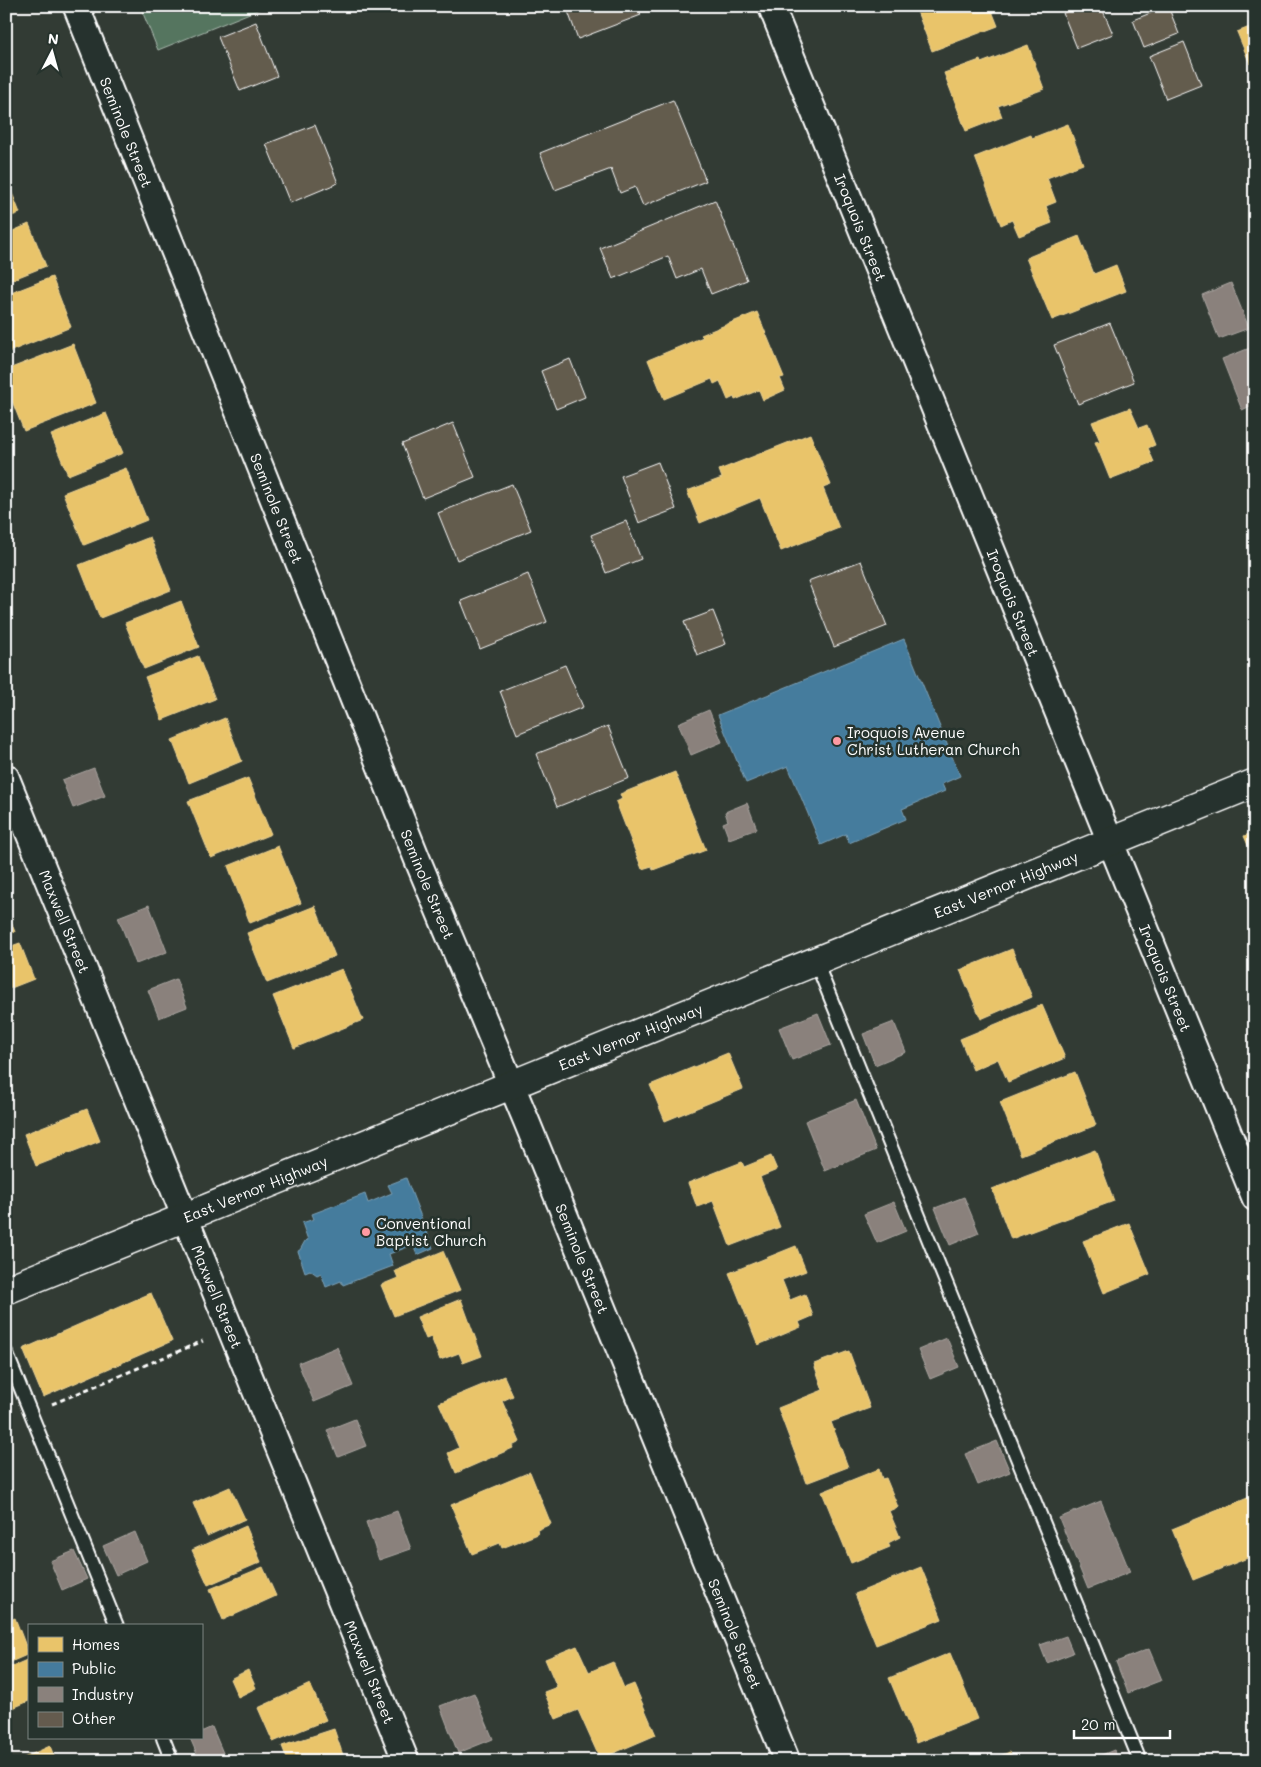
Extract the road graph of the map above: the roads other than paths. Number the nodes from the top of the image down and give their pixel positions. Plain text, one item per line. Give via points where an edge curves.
1 (76, 6) edge
2 (771, 6) edge
3 (6, 777) edge
4 (1255, 783) edge
5 (1110, 842) junction
6 (816, 962) junction
7 (512, 1085) junction
8 (1255, 1198) edge
9 (185, 1218) junction
10 (6, 1290) edge
11 (6, 1352) edge
12 (116, 1624) edge
13 (164, 1740) edge
14 (172, 1761) edge
15 (406, 1761) edge
16 (787, 1761) edge
17 (1140, 1761) edge

1 - 7 street, Seminole Street via 418,860
2 - 5 street, Iroquois Street
3 - 9 street, Maxwell Street
4 - 5 street, East Vernor Highway
5 - 6 street, East Vernor Highway
5 - 8 street, Iroquois Street
6 - 7 street, East Vernor Highway
6 - 17 lane
7 - 9 street, East Vernor Highway
7 - 16 street, Seminole Street
9 - 10 street, East Vernor Highway
9 - 15 street, Maxwell Street
11 - 12 lane
13 - 14 lane

